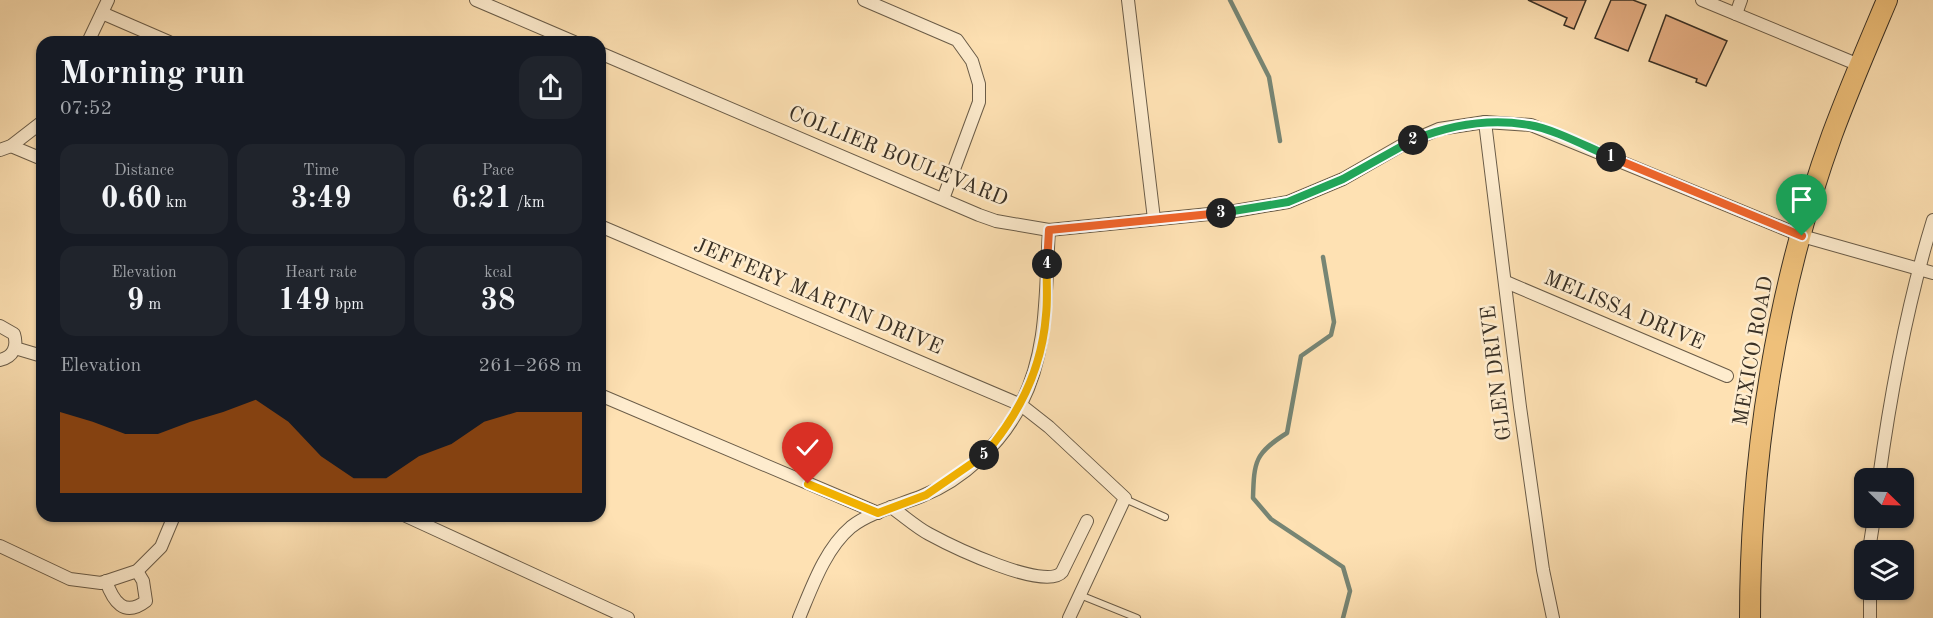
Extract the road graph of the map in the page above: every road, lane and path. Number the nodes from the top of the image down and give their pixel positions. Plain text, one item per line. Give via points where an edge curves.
1 (108, 0) edge
2 (476, 0) edge
3 (864, 0) edge
4 (1128, 0) edge
5 (1702, 0) edge
6 (1741, 0) edge
7 (1887, 0) edge
8 (102, 13) junction
9 (1736, 14) junction
10 (91, 36) edge
11 (155, 36) edge
12 (560, 36) edge
13 (606, 56) edge
14 (1859, 66) junction
15 (1485, 122) junction
16 (36, 126) edge
17 (5, 148) edge
18 (36, 157) edge
19 (943, 199) junction
20 (1154, 219) junction
21 (1933, 220) edge
22 (606, 229) edge
23 (1049, 230) junction
24 (1802, 236) junction
25 (1918, 269) junction
26 (1933, 273) edge
27 (1506, 282) junction
28 (0, 326) edge
29 (15, 348) junction
30 (36, 354) edge
31 (0, 360) edge
32 (1727, 376) dead end
33 (606, 398) edge
34 (1021, 405) junction
35 (1880, 468) edge
36 (1125, 498) junction
37 (891, 507) junction
38 (878, 513) junction
39 (1166, 518) dead end
40 (1087, 520) dead end
41 (171, 522) edge
42 (418, 522) edge
43 (0, 546) edge
44 (137, 571) junction
45 (106, 581) junction
46 (1080, 595) junction
47 (1870, 600) edge
48 (628, 618) edge
49 (799, 618) edge
50 (1069, 618) edge
51 (1137, 618) edge
52 (1553, 618) edge
53 (1750, 618) edge
54 (1870, 618) edge

1 - 8 street
2 - 12 street
3 - 19 street via 957,40 972,61 979,84 979,102
4 - 20 street
5 - 9 street
6 - 9 street
7 - 14 main road, MEXICO ROAD
8 - 10 street
8 - 11 street
9 - 14 street
13 - 19 street, COLLIER BOULEVARD
14 - 24 main road, MEXICO ROAD via 1832,137
15 - 20 street, COLLIER BOULEVARD via 1439,129 1343,179 1288,202
15 - 24 street, COLLIER BOULEVARD via 1531,125
15 - 27 street, GLEN DRIVE
16 - 17 street
17 - 18 street
19 - 23 street, COLLIER BOULEVARD via 996,221
20 - 23 street, COLLIER BOULEVARD
21 - 25 street
22 - 34 street, JEFFERY MARTIN DRIVE
23 - 34 street via 1044,333
24 - 25 street, COLLIER BOULEVARD
24 - 53 main road, MEXICO ROAD via 1766,411 1753,535
25 - 26 street, COLLIER BOULEVARD
25 - 35 street via 1888,408
27 - 32 street, MELISSA DRIVE
27 - 52 street, GLEN DRIVE via 1541,559
28 - 29 street via 14,334
29 - 30 street
29 - 31 street via 11,356
33 - 38 street
34 - 36 street, JEFFERY MARTIN DRIVE
34 - 37 street via 983,456 936,489
36 - 39 lane
36 - 46 street
37 - 38 street
37 - 40 street via 927,533 960,549 1001,567 1049,579 1058,578 1062,572
38 - 49 street via 852,527 832,549
41 - 44 street via 161,546
42 - 48 street
43 - 45 street via 70,579
44 - 45 street
44 - 45 street via 144,580 146,601 132,612 116,607
46 - 50 street
46 - 51 lane
47 - 54 street

